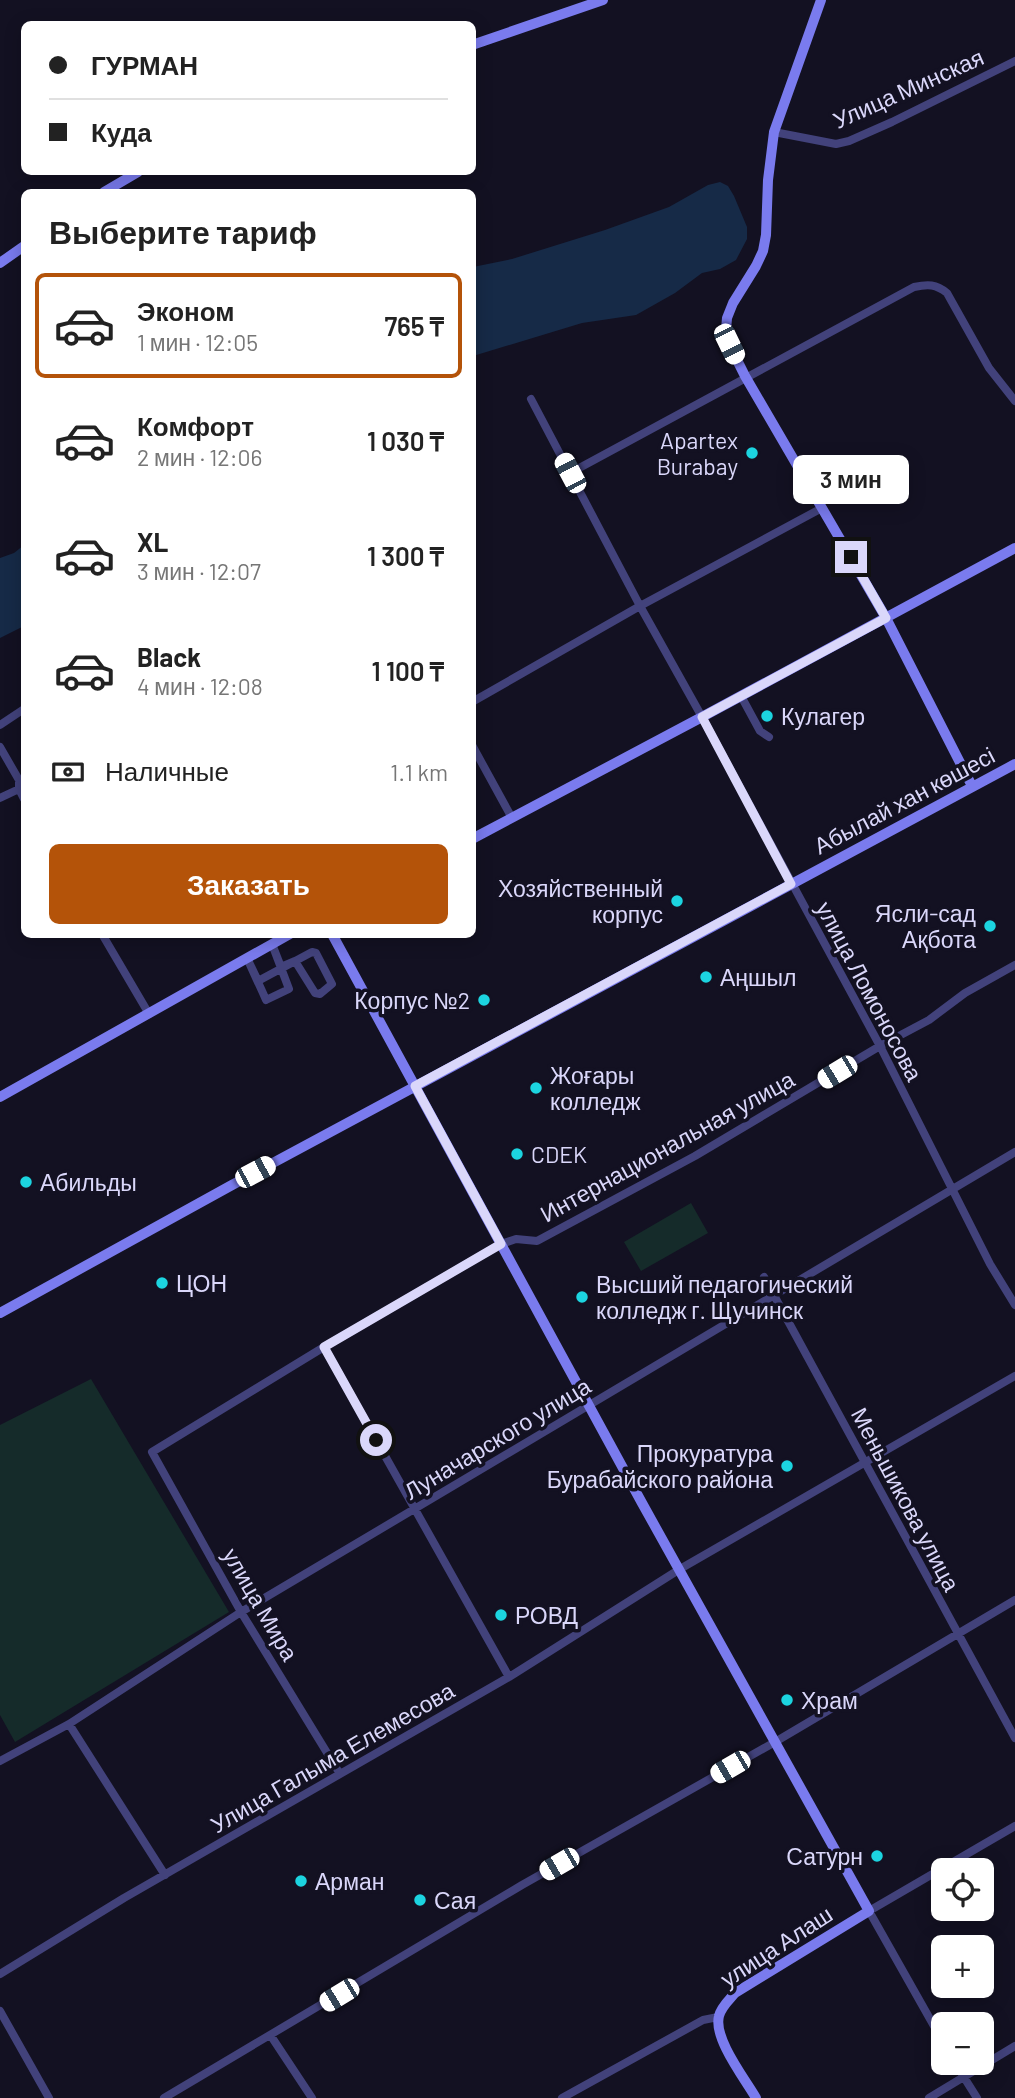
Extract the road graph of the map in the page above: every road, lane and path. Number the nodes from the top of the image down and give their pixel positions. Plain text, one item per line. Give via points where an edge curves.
1 (603, 0) edge
2 (821, 0) edge
3 (476, 44) edge
4 (1015, 61) edge
5 (774, 132) junction
6 (133, 175) edge
7 (109, 189) edge
8 (21, 248) edge
9 (0, 263) edge
10 (746, 376) junction
11 (531, 399) dead end
12 (1015, 401) edge
13 (570, 473) junction
14 (822, 508) junction
15 (1015, 548) edge
16 (640, 606) junction
17 (886, 618) junction
18 (741, 696) junction
19 (476, 700) edge
20 (21, 711) edge
21 (702, 717) junction
22 (0, 725) edge
23 (769, 737) dead end
24 (0, 747) edge
25 (476, 752) edge
26 (1015, 764) edge
27 (972, 786) junction
28 (19, 789) junction
29 (21, 793) edge
30 (0, 798) edge
31 (512, 818) junction
32 (476, 837) edge
33 (791, 884) junction
34 (104, 938) edge
35 (283, 938) edge
36 (334, 938) edge
37 (272, 944) junction
38 (247, 958) junction
39 (295, 961) junction
40 (1015, 965) edge
41 (281, 967) junction
42 (258, 981) junction
43 (149, 1014) junction
44 (880, 1046) junction
45 (415, 1086) junction
46 (0, 1097) edge
47 (1015, 1152) edge
48 (952, 1189) junction
49 (501, 1244) junction
50 (764, 1277) dead end
51 (774, 1296) junction
52 (1015, 1305) edge
53 (0, 1312) edge
54 (324, 1347) junction
55 (1015, 1376) edge
56 (589, 1406) junction
57 (152, 1452) joint
58 (864, 1461) junction
59 (415, 1509) junction
60 (680, 1569) junction
61 (1015, 1600) edge
62 (241, 1612) junction
63 (957, 1634) junction
64 (509, 1677) junction
65 (69, 1724) junction
66 (1015, 1738) edge
67 (775, 1742) junction
68 (0, 1761) edge
69 (340, 1774) junction
70 (1015, 1826) edge
71 (165, 1875) junction
72 (869, 1911) junction
73 (0, 1974) edge
74 (0, 2011) edge
75 (718, 2017) junction
76 (931, 2021) edge
77 (271, 2036) junction
78 (1015, 2046) edge
79 (962, 2075) edge
80 (964, 2078) junction
81 (49, 2098) edge
82 (164, 2098) edge
83 (312, 2098) edge
84 (562, 2098) edge
85 (756, 2098) edge
86 (929, 2098) edge
87 (977, 2098) edge

1 - 3 street
2 - 5 street
4 - 5 street, Улица Минская via 849,141 836,144
5 - 10 street via 763,251 727,318 729,344
6 - 7 street
8 - 9 street
10 - 12 street via 914,287 928,285 947,293 989,368
10 - 13 street
10 - 14 street
11 - 13 street, улица Ломоносова
13 - 16 street, улица Ломоносова
14 - 16 street
14 - 17 street
15 - 17 street
16 - 19 street
16 - 21 street, улица Ломоносова
17 - 18 street
17 - 27 street
18 - 21 street
18 - 23 street
20 - 22 street
21 - 31 street
21 - 33 street, улица Ломоносова
24 - 28 street via 19,780
25 - 31 street
26 - 27 street, Абылай хан көшесі
27 - 33 street, Абылай хан көшесі
28 - 29 street
28 - 30 street
31 - 32 street
33 - 44 street, улица Ломоносова
33 - 45 street, Абылай хан көшесі
34 - 43 street
35 - 37 street
36 - 45 street
37 - 38 street
37 - 41 street
38 - 42 street
38 - 43 street
39 - 39 street via 315,993 332,984 316,953
39 - 41 street
40 - 44 street, Интернациональная улица
41 - 42 street
41 - 42 street via 289,989 266,1000
43 - 46 street
44 - 48 street, улица Ломоносова
44 - 49 street, Интернациональная улица via 695,1156 537,1241 516,1239
45 - 49 street
45 - 53 street, Абылай хан көшесі
47 - 48 street, Луначарского улица
48 - 51 street, Луначарского улица
48 - 52 street, улица Ломоносова
49 - 54 street, Интернациональная улица
49 - 56 street
50 - 51 street, Меньшикова улица
51 - 56 street, Луначарского улица
51 - 58 street, Меньшикова улица
54 - 57 street, Интернациональная улица
54 - 59 street
55 - 58 street, Улица Галыма Елемесова
56 - 59 street, Луначарского улица
56 - 60 street
57 - 62 street, улица Мира
58 - 60 street, Улица Галыма Елемесова
58 - 63 street, Меньшикова улица
59 - 62 street, Луначарского улица
59 - 64 street
60 - 64 street, Улица Галыма Елемесова
60 - 67 street
61 - 63 street
62 - 65 street, Луначарского улица
62 - 69 street, улица Мира
63 - 66 street, Меньшикова улица
63 - 67 street
64 - 69 street, Улица Галыма Елемесова
65 - 68 street, Луначарского улица
65 - 71 street
67 - 72 street
67 - 77 street via 522,1885
69 - 71 street, Улица Галыма Елемесова
70 - 72 street, улица Алаш
71 - 73 street, Улица Галыма Елемесова
72 - 75 street, улица Алаш via 735,1993
72 - 76 street
74 - 81 street
75 - 84 street, улица Алаш via 703,2020
75 - 85 street via 727,2049
77 - 82 street
77 - 83 street
78 - 80 street
79 - 80 street
80 - 86 street
80 - 87 street

